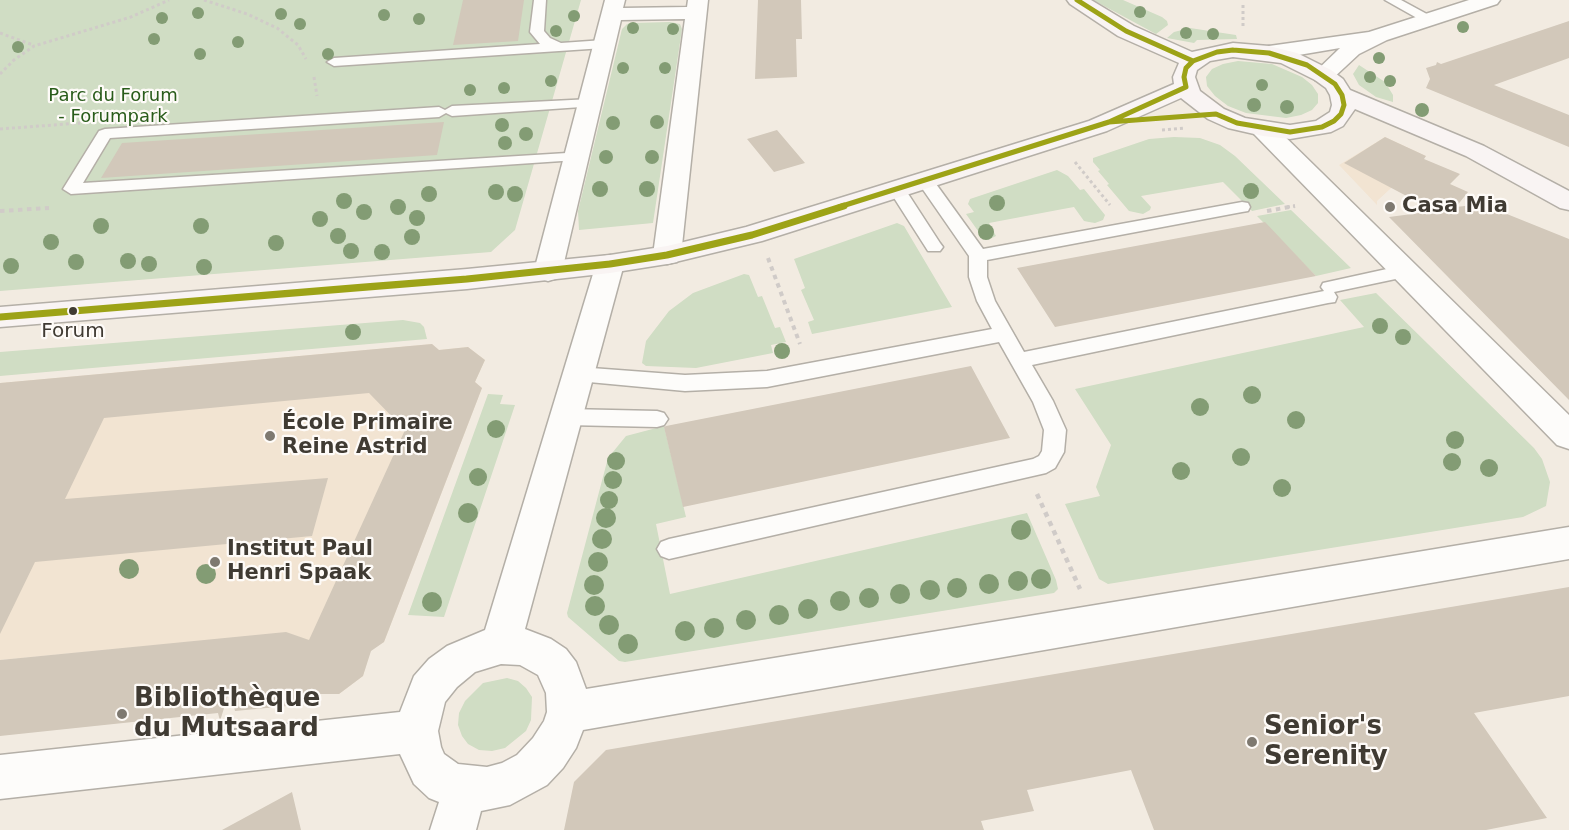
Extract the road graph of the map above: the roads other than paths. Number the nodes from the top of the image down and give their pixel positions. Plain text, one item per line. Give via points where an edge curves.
1 (540, 0) edge
2 (1077, 0) edge
3 (1391, 0) edge
4 (1490, 0) edge
5 (613, 7) edge
6 (697, 7) edge
7 (1429, 20) junction
8 (1379, 35) junction
9 (604, 44) junction
10 (559, 47) junction
11 (1269, 53) junction
12 (1193, 61) junction
13 (334, 62) dead end
14 (1323, 75) junction
15 (1186, 87) junction
16 (1342, 95) junction
17 (591, 103) junction
18 (1216, 114) junction
19 (1400, 120) junction
20 (1334, 121) junction
21 (1109, 122) junction
22 (1263, 129) junction
23 (1474, 151) junction
24 (576, 155) junction
25 (1513, 163) junction
26 (925, 181) junction
27 (1569, 181) edge
28 (897, 190) junction
29 (1569, 194) edge
30 (1569, 202) edge
31 (1242, 207) dead end
32 (934, 247) dead end
33 (667, 255) junction
34 (978, 256) junction
35 (610, 264) junction
36 (548, 271) junction
37 (1406, 272) junction
38 (0, 317) edge
39 (1004, 334) junction
40 (1019, 360) junction
41 (578, 374) junction
42 (567, 417) junction
43 (657, 419) dead end
44 (1569, 436) edge
45 (1569, 543) edge
46 (669, 549) dead end
47 (501, 645) junction
48 (568, 712) junction
49 (417, 731) junction
50 (0, 777) edge
51 (465, 789) junction
52 (453, 830) edge

1 - 10 lane via 537,32
2 - 12 street via 1126,31
3 - 7 lane
4 - 7 street
5 - 6 street
5 - 9 street
6 - 33 street
7 - 8 street
8 - 11 street
8 - 14 street via 1351,49
9 - 10 lane
9 - 17 street
10 - 13 lane
11 - 12 street via 1225,51
11 - 14 street via 1307,65
12 - 15 street via 1186,68
14 - 16 street
15 - 18 street
15 - 21 street
16 - 19 street
16 - 20 street via 1344,105
17 - 24 street
17 - 24 lane via 105,134 71,189
18 - 21 street
18 - 22 street
19 - 20 street
19 - 23 street
20 - 22 street via 1308,130
21 - 26 street
22 - 37 street
23 - 25 street
23 - 30 street
24 - 36 street
25 - 27 street
25 - 29 lane
26 - 28 street
26 - 34 lane
28 - 32 lane
28 - 33 street via 752,235
31 - 34 lane
33 - 35 street
34 - 39 lane via 978,277
35 - 36 street
35 - 41 street
36 - 38 street
37 - 40 lane
37 - 44 street
39 - 40 lane
39 - 41 lane via 758,380 685,383
40 - 46 lane via 1055,430 1053,452 1047,462
41 - 42 street
42 - 43 lane
42 - 47 street
45 - 48 street
47 - 48 street via 520,646 552,662 562,676
47 - 49 street via 461,659 443,673 429,690
48 - 51 street via 561,734 532,770 510,783 488,789
49 - 50 street
49 - 51 street via 420,751 429,769 445,782
51 - 52 street

